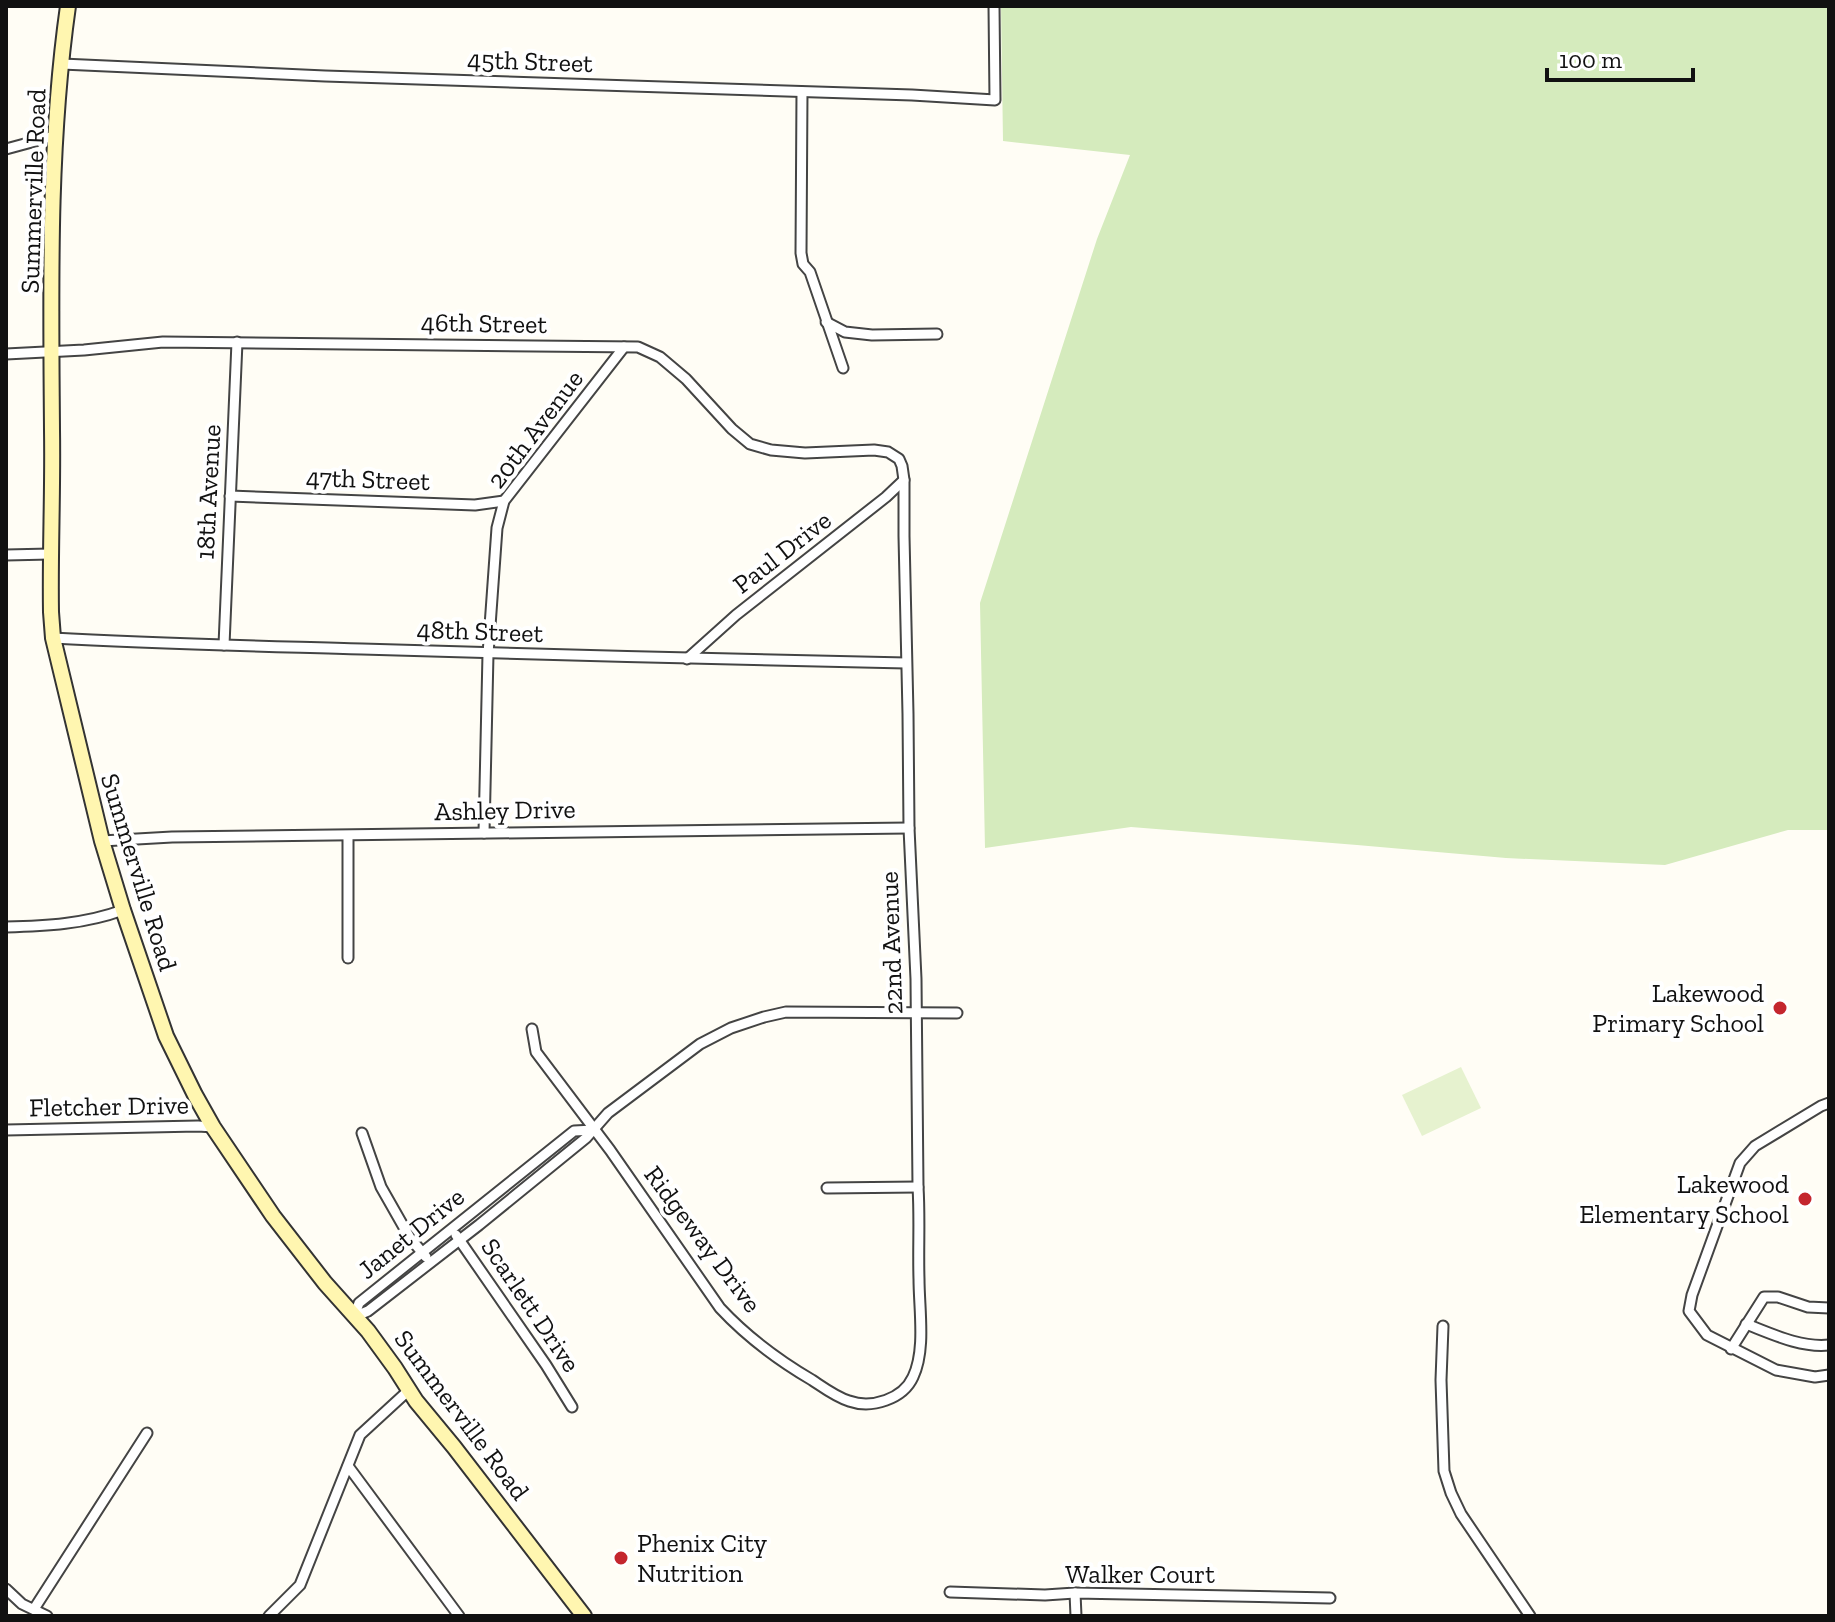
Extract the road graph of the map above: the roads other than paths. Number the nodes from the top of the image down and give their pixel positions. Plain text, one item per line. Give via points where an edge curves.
1 (68, 6) edge
2 (994, 6) edge
3 (62, 64) junction
4 (802, 92) junction
5 (54, 136) junction
6 (6, 149) edge
7 (826, 322) junction
8 (937, 334) dead end
9 (237, 342) junction
10 (624, 347) junction
11 (51, 352) junction
12 (6, 354) edge
13 (843, 368) dead end
14 (904, 480) junction
15 (230, 496) junction
16 (504, 501) junction
17 (50, 554) junction
18 (6, 555) edge
19 (53, 638) junction
20 (224, 645) junction
21 (488, 654) junction
22 (687, 659) junction
23 (906, 663) junction
24 (909, 828) junction
25 (484, 833) junction
26 (348, 836) junction
27 (102, 841) junction
28 (123, 910) junction
29 (6, 927) edge
30 (348, 958) dead end
31 (916, 1013) junction
32 (957, 1013) dead end
33 (532, 1029) dead end
34 (1829, 1103) edge
35 (213, 1127) junction
36 (6, 1130) edge
37 (594, 1130) junction
38 (362, 1133) dead end
39 (918, 1187) junction
40 (827, 1188) dead end
41 (452, 1229) junction
42 (459, 1239) junction
43 (422, 1252) junction
44 (431, 1262) junction
45 (1829, 1308) edge
46 (354, 1317) junction
47 (1746, 1324) junction
48 (1443, 1326) dead end
49 (1829, 1345) edge
50 (1731, 1349) junction
51 (1829, 1375) edge
52 (409, 1390) junction
53 (896, 1395) joint
54 (572, 1407) dead end
55 (147, 1433) dead end
56 (348, 1466) junction
57 (6, 1589) edge
58 (950, 1592) dead end
59 (1075, 1593) junction
60 (1330, 1598) dead end
61 (34, 1609) junction
62 (47, 1616) edge
63 (269, 1616) edge
64 (458, 1616) edge
65 (584, 1616) edge
66 (1076, 1616) edge
67 (1530, 1616) edge

1 - 3 main road, Summerville Road
2 - 4 street, 45th Street via 995,100
3 - 4 street, 45th Street
3 - 5 main road, Summerville Road
4 - 7 street via 801,253
5 - 6 street
5 - 11 main road, Summerville Road
7 - 8 street via 845,332 872,335
7 - 13 street
9 - 10 street, 46th Street
9 - 11 street, 46th Street
9 - 15 street, 18th Avenue
10 - 14 street, 46th Street via 660,357 750,444 794,452 888,452 899,459
10 - 16 street, 20th Avenue
11 - 12 street, 46th Street
11 - 17 main road, Summerville Road
14 - 22 street, Paul Drive
14 - 23 street, 22nd Avenue
15 - 16 street, 47th Street via 475,505
15 - 20 street, 18th Avenue
16 - 21 street, 20th Avenue via 496,539
17 - 18 street
17 - 19 main road, Summerville Road
19 - 20 street, 48th Street
19 - 27 main road, Summerville Road
20 - 21 street, 48th Street
21 - 22 street, 48th Street
21 - 25 street, 20th Avenue
22 - 23 street, 48th Street
23 - 24 street, 22nd Avenue
24 - 25 street, Ashley Drive
24 - 31 street, 22nd Avenue
25 - 26 street, Ashley Drive
26 - 27 street, Ashley Drive
26 - 30 street
27 - 28 main road, Summerville Road
28 - 29 street via 47,926
28 - 35 main road, Summerville Road via 166,1036
31 - 32 street, Janet Drive
31 - 37 street, Janet Drive via 786,1012 731,1028 672,1064
31 - 39 street, 22nd Avenue
33 - 37 street, Ridgeway Drive via 536,1052
34 - 50 street via 1755,1146 1740,1163 1689,1311 1707,1335
35 - 36 street, Fletcher Drive
35 - 46 main road, Summerville Road via 273,1216
37 - 41 street, Janet Drive via 574,1131
37 - 42 street, Janet Drive
37 - 53 street, Ridgeway Drive via 720,1308 753,1340 850,1402 874,1403
38 - 43 street via 381,1187
39 - 40 street
39 - 53 street, 22nd Avenue via 920,1356 913,1379
41 - 42 street, Scarlett Drive
41 - 43 street, Janet Drive
42 - 44 street, Janet Drive
42 - 54 street, Scarlett Drive
43 - 44 street
43 - 46 street, Janet Drive via 359,1303
44 - 46 street, Janet Drive
45 - 47 street via 1764,1297
46 - 52 main road, Summerville Road
47 - 49 street via 1786,1340
47 - 50 street
48 - 67 street via 1444,1471 1461,1514
50 - 51 street via 1776,1370
52 - 56 street via 360,1435
52 - 65 main road, Summerville Road
55 - 61 street
56 - 63 street via 300,1585
56 - 64 street
57 - 61 street
58 - 59 street, Walker Court
59 - 60 street, Walker Court
59 - 66 street
61 - 62 street

